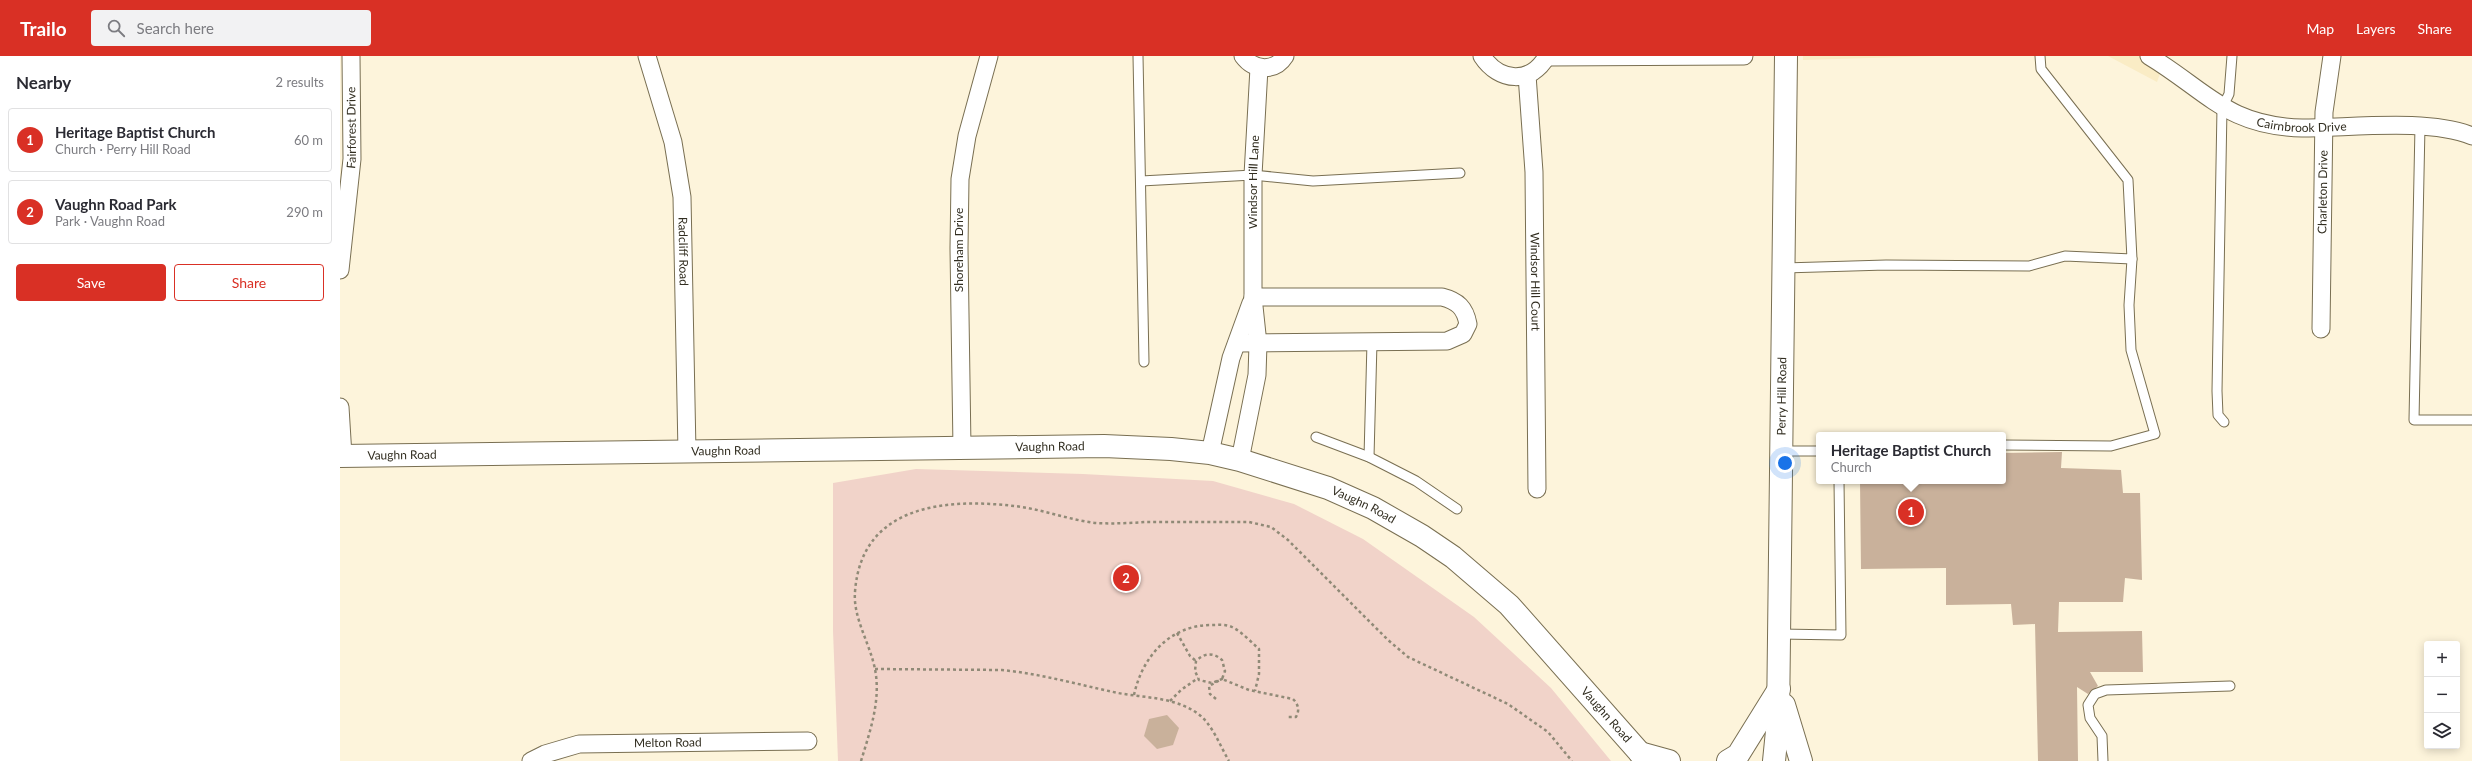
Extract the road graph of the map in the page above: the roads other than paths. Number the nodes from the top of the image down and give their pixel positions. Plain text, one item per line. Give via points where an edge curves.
1 (351, 56) edge
2 (648, 56) edge
3 (989, 56) edge
4 (1138, 56) edge
5 (1243, 56) edge
6 (1285, 56) edge
7 (1482, 56) edge
8 (1547, 56) edge
9 (1744, 56) edge
10 (1786, 56) edge
11 (2040, 56) edge
12 (2149, 56) edge
13 (2232, 56) edge
14 (2332, 56) edge
15 (1645, 57) edge
16 (1259, 68) junction
17 (1527, 75) junction
18 (2222, 108) junction
19 (2420, 126) junction
20 (2324, 128) junction
21 (2472, 136) edge
22 (1460, 174) dead end
23 (1252, 176) junction
24 (1141, 181) junction
25 (2132, 259) junction
26 (1784, 268) junction
27 (340, 270) edge
28 (1253, 297) junction
29 (2321, 329) dead end
30 (1372, 342) junction
31 (1237, 343) junction
32 (1258, 344) junction
33 (1144, 362) dead end
34 (340, 407) edge
35 (2472, 420) edge
36 (2224, 422) dead end
37 (1316, 437) dead end
38 (2006, 445) edge
39 (962, 448) junction
40 (1781, 451) junction
41 (1816, 451) edge
42 (686, 452) junction
43 (1210, 453) junction
44 (341, 456) edge
45 (1369, 457) junction
46 (1240, 460) junction
47 (1839, 484) edge
48 (1537, 489) dead end
49 (1457, 509) dead end
50 (1779, 634) junction
51 (2230, 686) dead end
52 (1779, 689) junction
53 (808, 741) dead end
54 (1644, 757) edge
55 (531, 761) edge
56 (1669, 761) edge
57 (1728, 761) edge
58 (1774, 761) edge
59 (1801, 761) edge
60 (2103, 761) edge

1 - 27 street, Fairforest Drive via 352,159
2 - 42 street, Radcliff Road via 673,142 682,197
3 - 39 street, Shoreham Drive via 967,136 960,179 958,248
4 - 24 lane
5 - 16 street
6 - 16 street via 1276,66
7 - 17 street via 1488,66 1498,73 1515,77
8 - 15 street
8 - 17 street via 1540,67
9 - 15 street
10 - 26 main road, Perry Hill Road
11 - 25 lane via 2041,69 2128,180
12 - 18 street, Cairnbrook Drive
13 - 18 lane via 2229,94
14 - 20 street, Charleton Drive
16 - 23 street, Windsor Hill Lane
17 - 48 street, Windsor Hill Court via 1534,172
18 - 20 street, Cairnbrook Drive via 2254,121 2281,128
18 - 36 lane via 2217,391 2218,415
19 - 20 street, Cairnbrook Drive
19 - 21 street, Cairnbrook Drive via 2451,128
19 - 35 lane via 2414,420
20 - 29 street, Charleton Drive
22 - 23 lane via 1313,181
23 - 24 lane
23 - 28 street, Windsor Hill Lane
24 - 33 lane
25 - 26 lane via 2065,256 2029,266 1886,265
25 - 38 lane via 2129,305 2131,350 2155,434 2111,446
26 - 40 main road, Perry Hill Road
28 - 30 street via 1442,297 1455,300 1466,312 1468,324 1463,334 1447,341
28 - 31 street, Windsor Hill Lane
28 - 32 street, Windsor Hill Lane
30 - 32 street
30 - 45 lane
31 - 32 street
31 - 43 street, Windsor Hill Lane
32 - 46 street, Windsor Hill Lane via 1257,376
34 - 44 street
37 - 45 lane
39 - 42 main road, Vaughn Road
39 - 43 main road, Vaughn Road via 1104,446
40 - 41 lane
40 - 50 main road, Perry Hill Road
42 - 44 main road, Vaughn Road
43 - 46 main road, Vaughn Road
45 - 49 lane via 1416,481
46 - 54 main road, Vaughn Road via 1328,488 1373,508 1453,557 1509,605
47 - 50 lane via 1841,635
50 - 52 main road, Perry Hill Road
51 - 60 lane via 2132,688 2106,690 2095,694 2088,705 2090,718 2102,736
52 - 57 main road via 1738,755
52 - 58 main road, Perry Hill Road
52 - 59 main road
53 - 55 street, Melton Road via 596,743 570,745
54 - 56 main road

